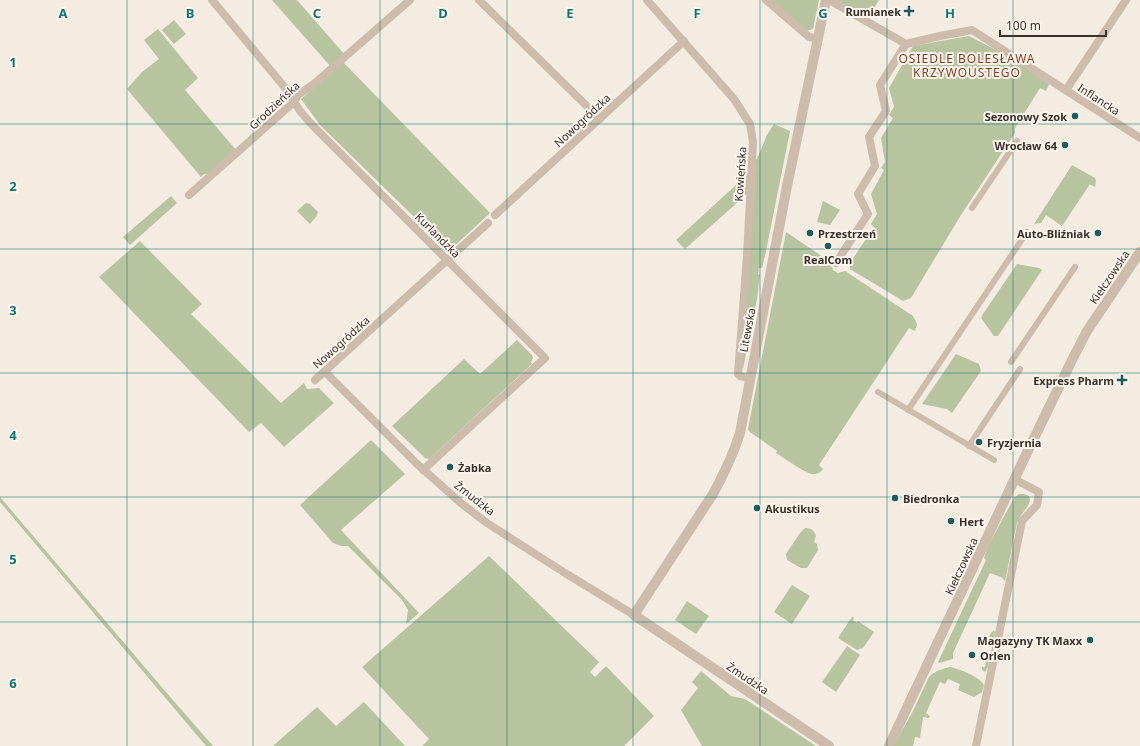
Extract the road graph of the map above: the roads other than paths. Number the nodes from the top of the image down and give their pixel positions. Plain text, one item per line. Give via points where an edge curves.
1 (212, 0) edge
2 (410, 0) edge
3 (479, 0) edge
4 (647, 0) edge
5 (766, 0) edge
6 (826, 0) edge
7 (1126, 0) edge
8 (818, 39) junction
9 (684, 41) junction
10 (906, 44) junction
11 (1066, 90) junction
12 (294, 102) junction
13 (600, 119) junction
14 (1140, 138) edge
15 (1017, 141) dead end
16 (189, 195) dead end
17 (972, 208) dead end
18 (495, 215) dead end
19 (488, 223) dead end
20 (1027, 232) dead end
21 (1140, 252) edge
22 (448, 260) junction
23 (836, 263) dead end
24 (1075, 267) dead end
25 (1011, 362) dead end
26 (1020, 369) dead end
27 (325, 372) junction
28 (750, 379) junction
29 (315, 380) dead end
30 (878, 392) dead end
31 (908, 410) junction
32 (969, 446) junction
33 (994, 460) dead end
34 (423, 470) junction
35 (1014, 480) junction
36 (634, 615) junction
37 (829, 746) edge
38 (889, 746) edge
39 (976, 746) edge

1 - 12 street, Kurlandzka via 287,90
2 - 12 street, Grodzieńska via 298,95
3 - 13 street
4 - 9 street, Kowieńska
5 - 8 street via 808,37
6 - 8 street, Litewska
6 - 10 street
7 - 11 street, Inflancka
8 - 28 street, Litewska
9 - 13 street, Nowogródzka
9 - 28 street, Kowieńska via 734,99 752,130 747,256 738,374
10 - 11 street, Inflancka via 972,30
10 - 23 street via 880,85 886,111 869,137 875,166 858,194 868,214
11 - 14 street, Inflancka
12 - 16 street, Grodzieńska
12 - 22 street, Kurlandzka via 314,126
13 - 18 street, Nowogródzka
15 - 17 street
19 - 22 street, Nowogródzka
20 - 31 street
21 - 35 street, Kiełczowska via 1082,340
22 - 27 street, Nowogródzka
22 - 34 street, Kurlandzka via 545,358
24 - 25 street
26 - 32 street
27 - 29 street, Nowogródzka
27 - 34 street, Żmudzka
28 - 36 street, Litewska via 740,433 722,479
30 - 31 street
31 - 32 street
32 - 33 street
34 - 36 street, Żmudzka via 487,523
35 - 38 street, Kiełczowska
35 - 39 street via 1039,492 1037,505 1022,521
36 - 37 street, Żmudzka

